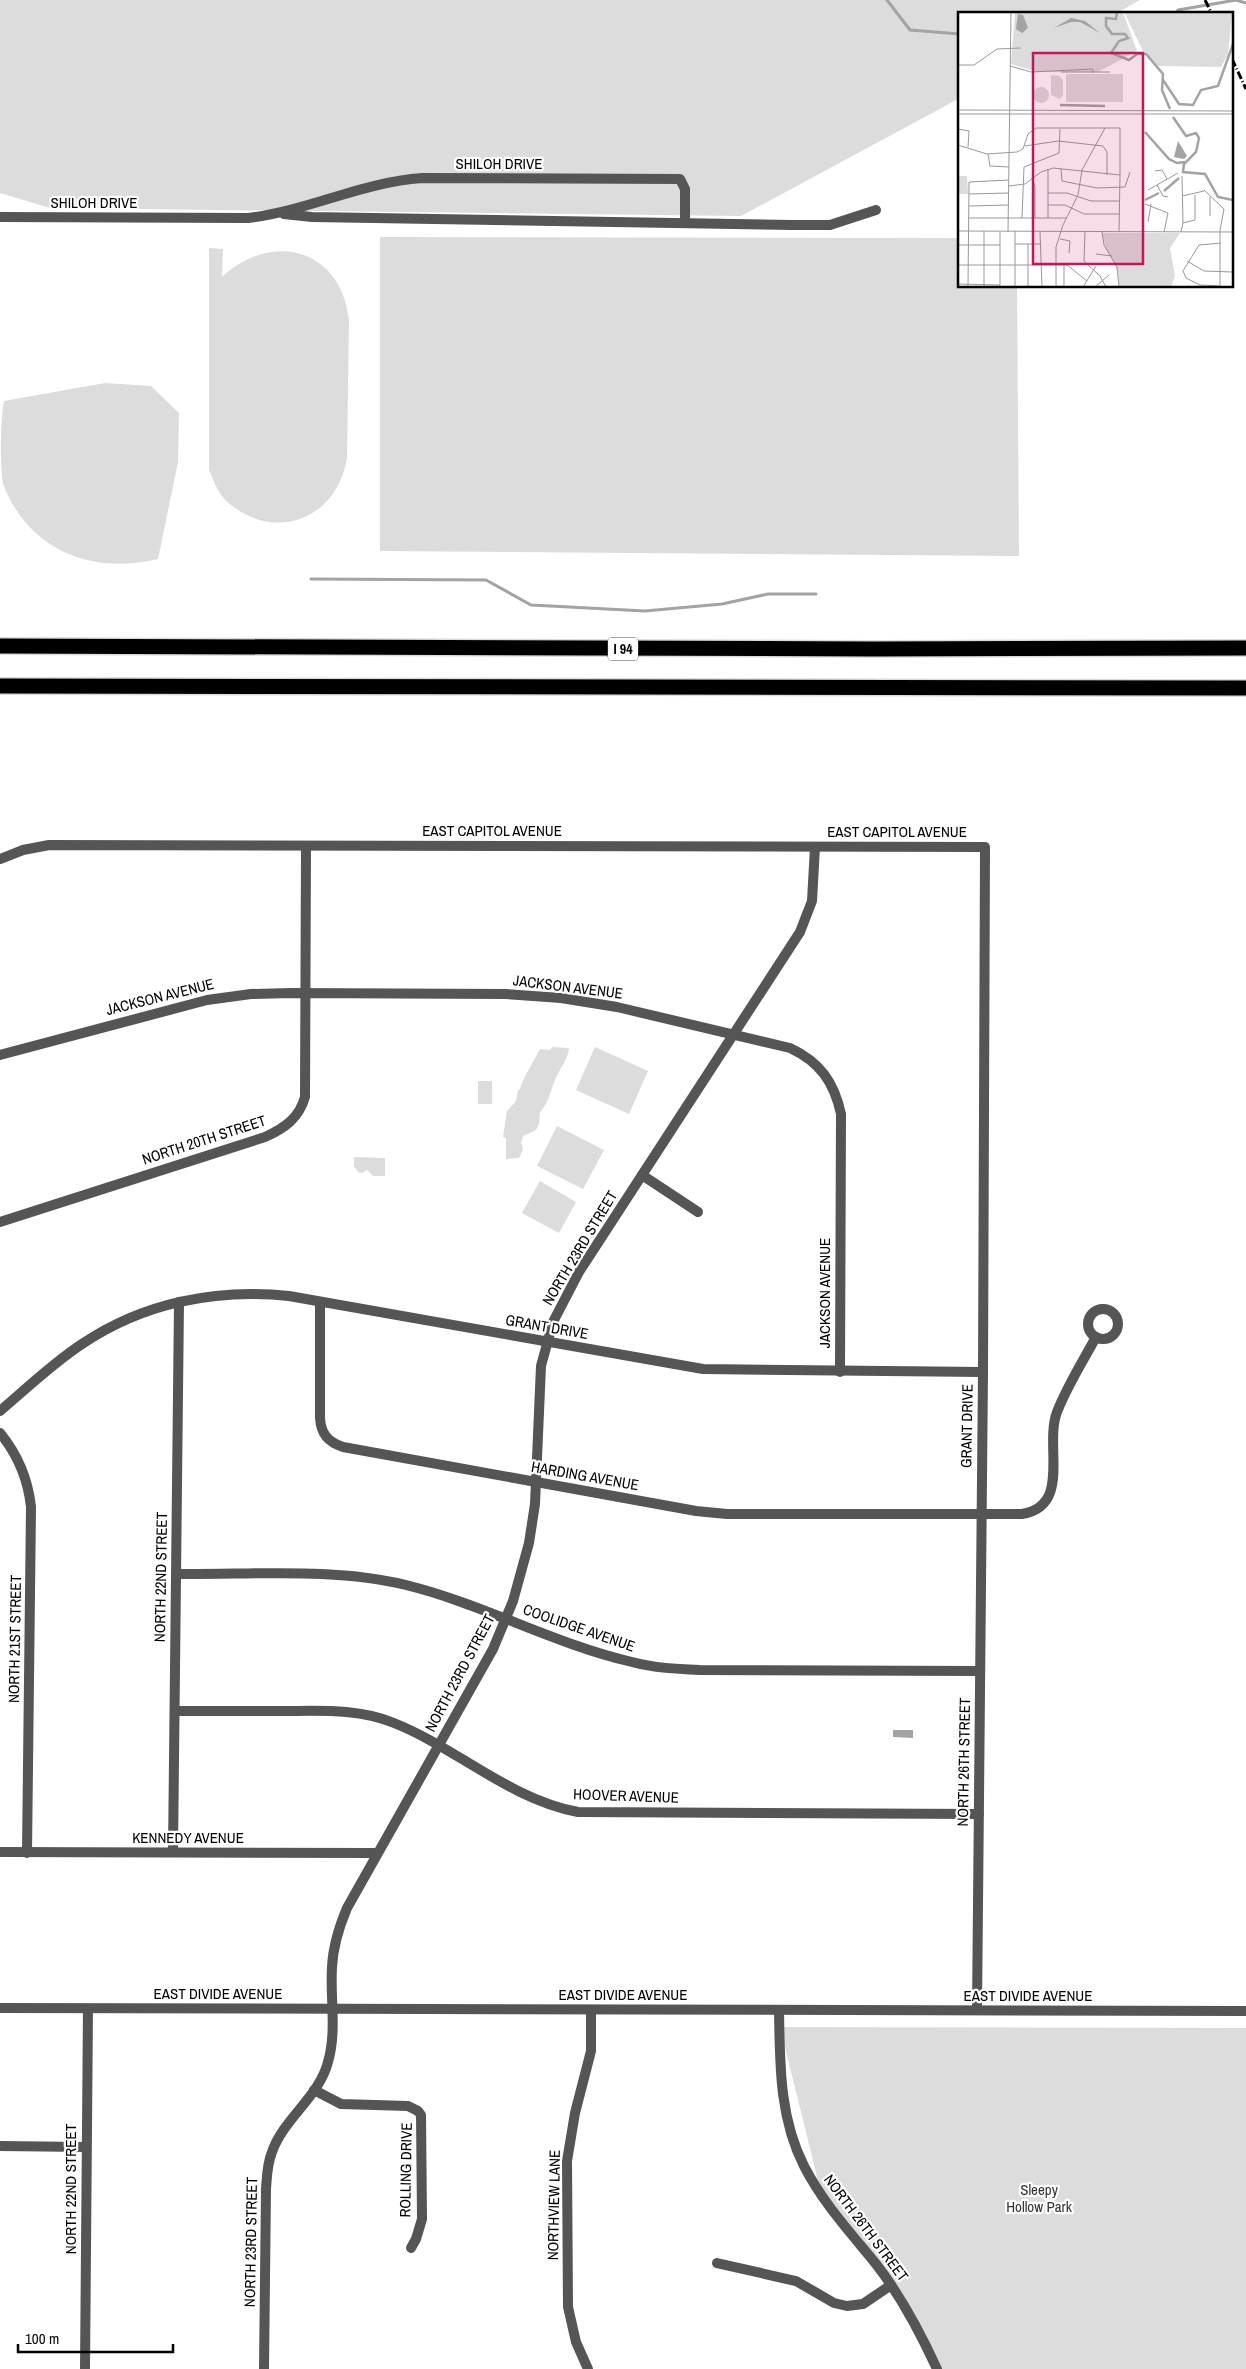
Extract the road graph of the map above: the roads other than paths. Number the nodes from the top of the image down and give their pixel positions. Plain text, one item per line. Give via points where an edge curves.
1 (876, 210) dead end
2 (278, 213) junction
3 (0, 217) edge
4 (685, 223) junction
5 (0, 646) edge
6 (1246, 648) edge
7 (0, 686) edge
8 (1246, 688) edge
9 (306, 846) junction
10 (815, 847) junction
11 (0, 859) edge
12 (305, 993) junction
13 (734, 1035) junction
14 (0, 1055) edge
15 (642, 1175) junction
16 (698, 1212) dead end
17 (0, 1222) edge
18 (179, 1302) junction
19 (320, 1302) junction
20 (1096, 1337) dead end
21 (547, 1342) junction
22 (840, 1372) junction
23 (983, 1372) junction
24 (0, 1411) edge
25 (0, 1434) edge
26 (537, 1482) junction
27 (981, 1515) junction
28 (176, 1574) junction
29 (506, 1619) junction
30 (980, 1671) junction
31 (174, 1711) junction
32 (438, 1746) junction
33 (978, 1814) junction
34 (0, 1852) edge
35 (27, 1852) junction
36 (174, 1852) junction
37 (376, 1853) junction
38 (0, 2008) edge
39 (88, 2009) junction
40 (331, 2009) junction
41 (591, 2010) junction
42 (779, 2010) junction
43 (976, 2010) junction
44 (1246, 2011) edge
45 (314, 2090) junction
46 (0, 2146) edge
47 (86, 2147) junction
48 (411, 2248) dead end
49 (717, 2263) dead end
50 (891, 2285) junction
51 (85, 2369) edge
52 (264, 2369) edge
53 (588, 2369) edge
54 (937, 2369) edge

1 - 4 street, SHILOH DRIVE via 830,225
2 - 3 street, SHILOH DRIVE via 238,218
2 - 4 street, SHILOH DRIVE via 312,217
2 - 4 street, SHILOH DRIVE via 407,179 680,180 685,189
5 - 6 highway, I 94 via 874,650
7 - 8 highway
9 - 10 street, EAST CAPITOL AVENUE
9 - 11 street, EAST CAPITOL AVENUE via 48,846 22,850
9 - 12 street, NORTH 20TH STREET
10 - 13 street, NORTH 23RD STREET via 814,890 805,922
10 - 23 street, EAST CAPITOL AVENUE via 985,847
12 - 13 street, JACKSON AVENUE via 551,997 616,1007
12 - 14 street, JACKSON AVENUE via 251,994 206,1000
12 - 17 street, NORTH 20TH STREET via 305,1096 298,1114 285,1127 265,1137
13 - 15 street, NORTH 23RD STREET
13 - 22 street, JACKSON AVENUE via 790,1048 811,1060 827,1077 838,1101 841,1114
15 - 16 street
15 - 21 street, NORTH 23RD STREET via 568,1290
18 - 19 street, GRANT DRIVE via 243,1293 274,1294
18 - 24 street, GRANT DRIVE via 127,1320 89,1340
18 - 28 street, NORTH 22ND STREET
19 - 21 street, GRANT DRIVE
19 - 26 street, HARDING AVENUE via 320,1418 322,1431 330,1441 343,1447
20 - 27 street, HARDING AVENUE via 1056,1414 1053,1482 1049,1499 1044,1506 1029,1513
21 - 22 street, GRANT DRIVE via 703,1369
21 - 26 street, NORTH 23RD STREET via 539,1389
22 - 23 street, GRANT DRIVE
23 - 27 street, GRANT DRIVE
25 - 35 street, NORTH 21ST STREET via 23,1470 31,1507
26 - 27 street, HARDING AVENUE via 718,1513
26 - 29 street, NORTH 23RD STREET via 529,1543
27 - 30 street, NORTH 26TH STREET
28 - 29 street, COOLIDGE AVENUE via 364,1578 426,1590
28 - 31 street, NORTH 22ND STREET
29 - 30 street, COOLIDGE AVENUE via 612,1657 655,1667
29 - 32 street, NORTH 23RD STREET via 493,1649
30 - 33 street, NORTH 26TH STREET
31 - 32 street, HOOVER AVENUE via 358,1713 394,1723
31 - 36 street, NORTH 22ND STREET
32 - 33 street, HOOVER AVENUE via 518,1790 578,1812
32 - 37 street, NORTH 23RD STREET
33 - 43 street, NORTH 26TH STREET
34 - 35 street, KENNEDY AVENUE
35 - 36 street, KENNEDY AVENUE
36 - 37 street, KENNEDY AVENUE
37 - 40 street, NORTH 23RD STREET via 338,1930 332,1966
38 - 39 street, EAST DIVIDE AVENUE
39 - 40 street, EAST DIVIDE AVENUE
39 - 47 street, NORTH 22ND STREET
40 - 41 street, EAST DIVIDE AVENUE
40 - 45 street, NORTH 23RD STREET via 330,2053
41 - 42 street, EAST DIVIDE AVENUE
41 - 53 street, NORTHVIEW LANE via 591,2051 567,2161 568,2307 576,2342
42 - 43 street, EAST DIVIDE AVENUE
42 - 50 street, NORTH 26TH STREET via 783,2098 803,2165 831,2210
43 - 44 street, EAST DIVIDE AVENUE
45 - 48 street, ROLLING DRIVE via 341,2104 408,2106 418,2110 421,2115 422,2219
45 - 52 street, NORTH 23RD STREET via 280,2135 267,2169
46 - 47 street
47 - 51 street, NORTH 22ND STREET
49 - 50 street via 796,2281 834,2303 847,2306 863,2304
50 - 54 street, NORTH 26TH STREET

